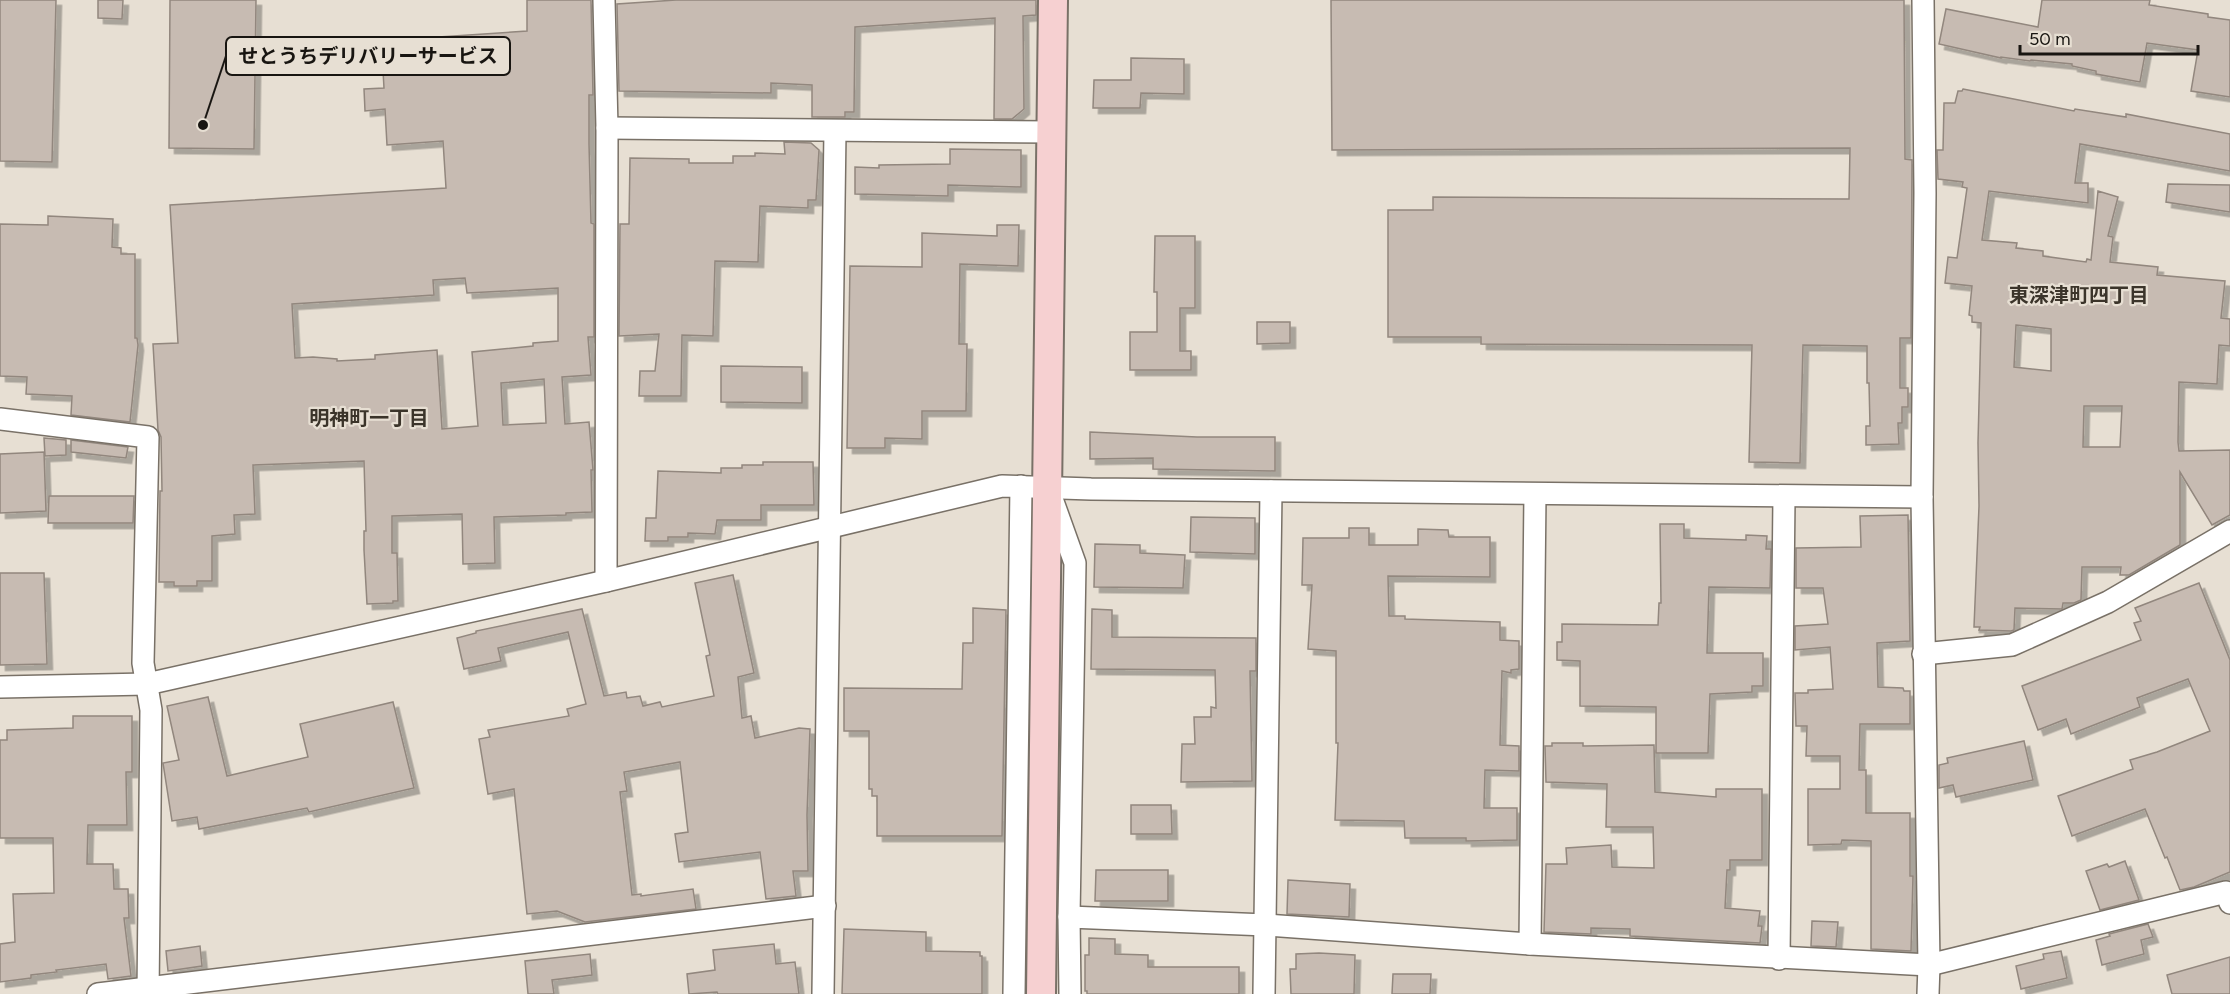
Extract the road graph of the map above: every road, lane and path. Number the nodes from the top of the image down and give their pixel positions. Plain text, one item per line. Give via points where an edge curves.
1 (604, 0) edge
2 (1053, 0) edge
3 (1923, 0) edge
4 (607, 128) junction
5 (835, 131) junction
6 (1052, 132) junction
7 (0, 419) edge
8 (1034, 487) junction
9 (1271, 491) junction
10 (1535, 494) junction
11 (1784, 497) junction
12 (1922, 497) junction
13 (830, 526) junction
14 (2230, 531) edge
15 (606, 581) junction
16 (1923, 654) junction
17 (147, 684) junction
18 (0, 687) edge
19 (2230, 903) edge
20 (825, 906) junction
21 (1069, 917) junction
22 (1266, 925) junction
23 (1530, 944) junction
24 (1779, 958) junction
25 (1929, 965) junction
26 (148, 991) edge
27 (98, 994) edge
28 (823, 994) edge
29 (1014, 994) edge
30 (1041, 994) edge
31 (1070, 994) edge
32 (1264, 994) edge
33 (1928, 994) edge

1 - 4 street
2 - 6 street
3 - 12 street
4 - 5 street
4 - 15 street
5 - 6 street
5 - 13 street
6 - 8 street
7 - 17 street via 148,437 143,663
8 - 9 street
8 - 13 street via 1002,486
8 - 21 street via 1075,563
8 - 29 street
8 - 30 street
9 - 10 street
9 - 22 street
10 - 11 street
10 - 23 street
11 - 12 street
11 - 24 street
12 - 16 street
13 - 15 street
13 - 20 street
14 - 16 street via 2108,602 2012,645
15 - 17 street
16 - 25 street
17 - 18 street
17 - 26 street via 151,710
19 - 25 street via 2226,892
20 - 26 street
20 - 28 street
21 - 22 street
21 - 31 street
22 - 23 street
22 - 32 street
23 - 24 street
24 - 25 street
25 - 33 street
26 - 27 street

